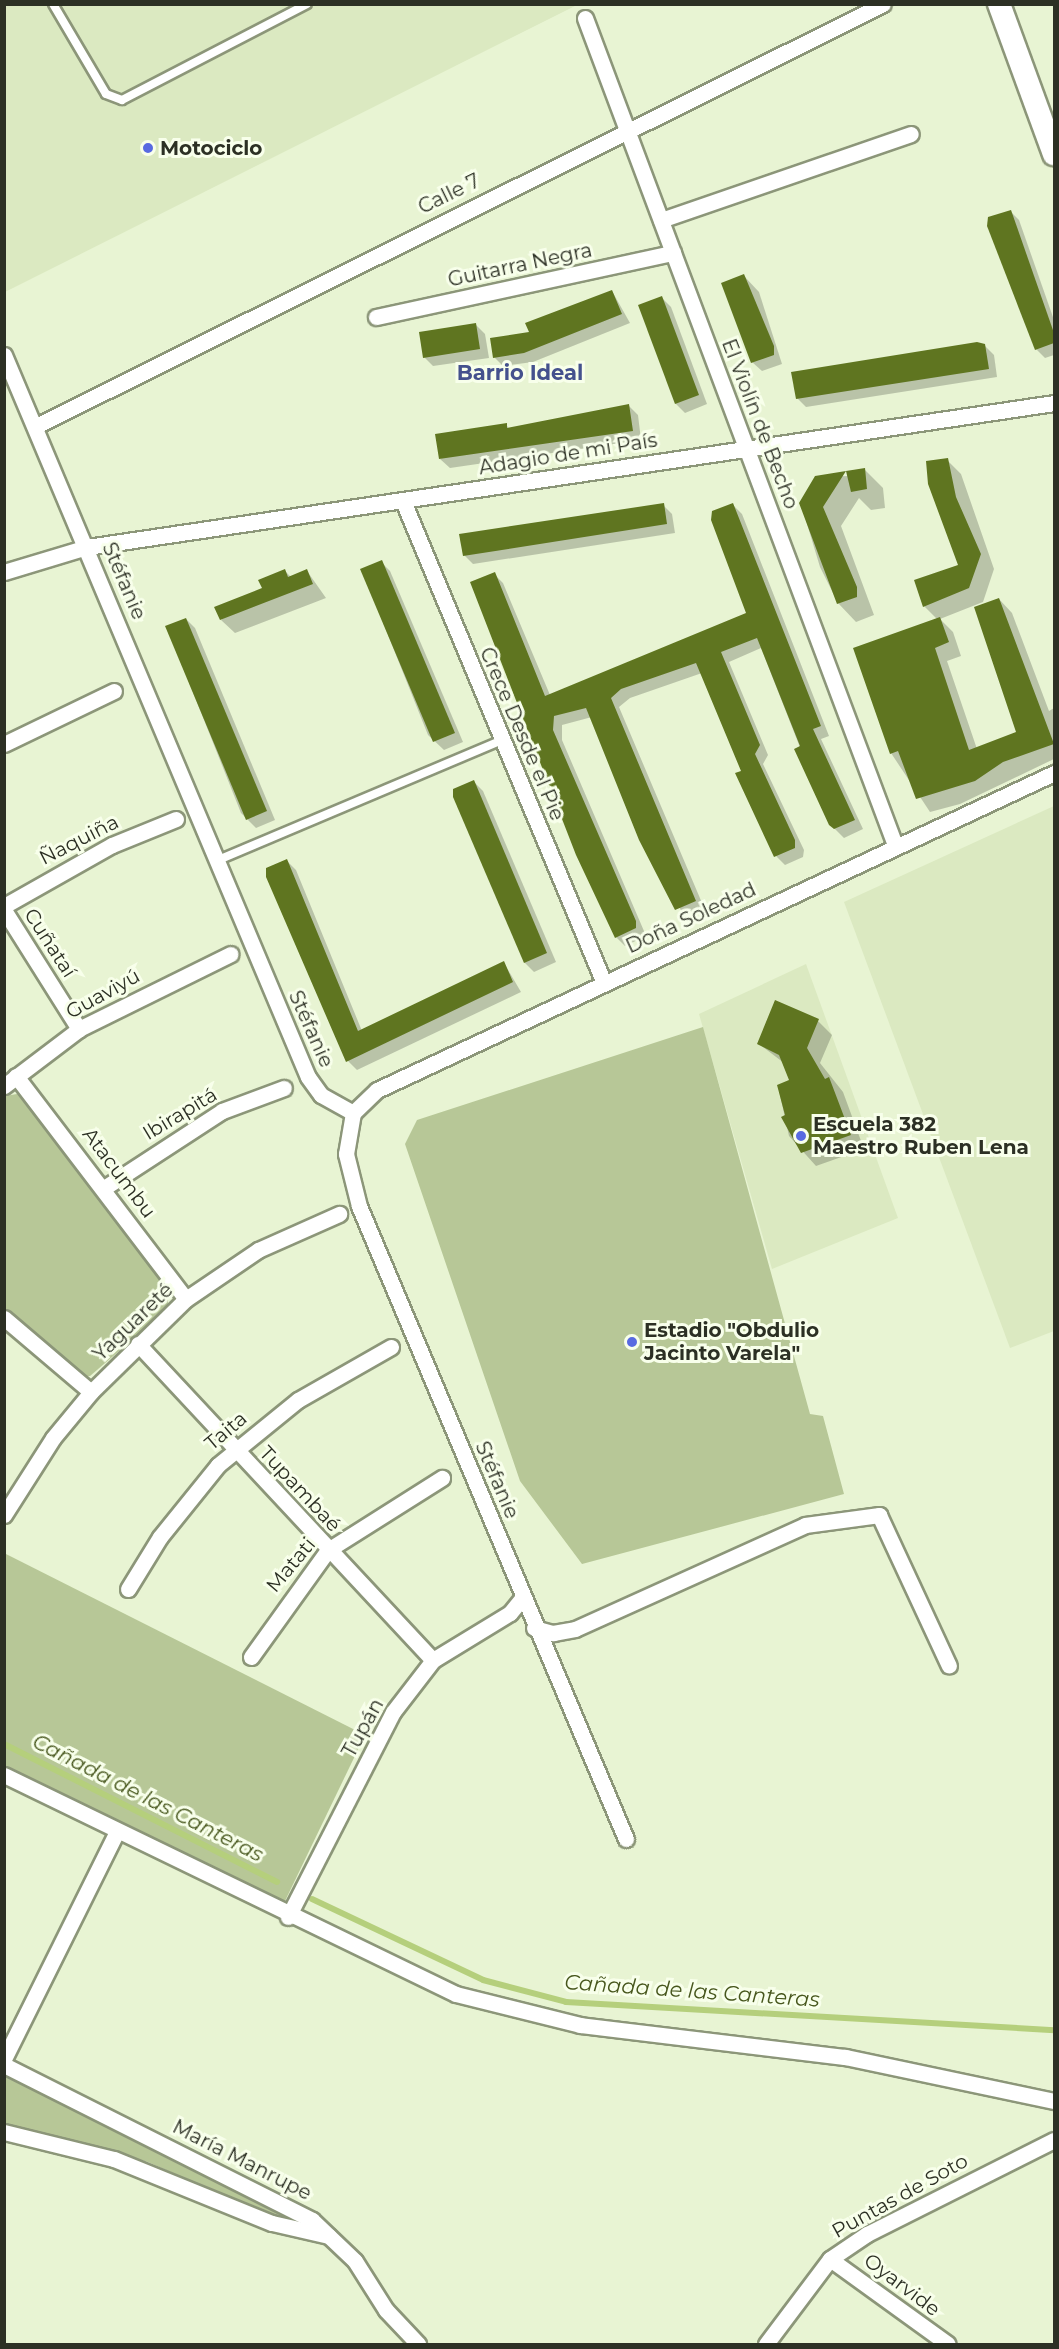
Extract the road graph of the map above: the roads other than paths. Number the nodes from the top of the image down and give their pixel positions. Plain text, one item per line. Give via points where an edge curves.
1 (53, 4) edge
2 (306, 4) edge
3 (883, 4) edge
4 (999, 4) edge
5 (585, 18) dead end
6 (627, 129) junction
7 (911, 134) dead end
8 (1054, 154) edge
9 (661, 220) junction
10 (673, 253) junction
11 (376, 317) dead end
12 (4, 356) edge
13 (1054, 403) edge
14 (36, 426) junction
15 (747, 450) junction
16 (403, 501) junction
17 (87, 548) junction
18 (4, 572) edge
19 (114, 691) dead end
20 (501, 740) junction
21 (4, 744) edge
22 (1054, 773) edge
23 (176, 819) dead end
24 (895, 845) junction
25 (216, 861) junction
26 (4, 906) edge
27 (4, 910) edge
28 (231, 954) dead end
29 (604, 983) junction
30 (79, 1029) junction
31 (10, 1081) edge
32 (284, 1088) dead end
33 (353, 1113) junction
34 (104, 1188) junction
35 (339, 1214) dead end
36 (186, 1299) junction
37 (4, 1318) edge
38 (138, 1344) junction
39 (391, 1347) dead end
40 (91, 1392) junction
41 (234, 1450) junction
42 (442, 1478) dead end
43 (4, 1515) edge
44 (328, 1550) junction
45 (128, 1589) dead end
46 (522, 1598) junction
47 (534, 1628) junction
48 (251, 1657) dead end
49 (433, 1660) junction
50 (950, 1666) dead end
51 (4, 1775) edge
52 (117, 1831) junction
53 (626, 1839) dead end
54 (288, 1917) junction
55 (4, 2059) edge
56 (4, 2065) edge
57 (1054, 2101) edge
58 (4, 2132) edge
59 (1054, 2140) edge
60 (332, 2236) junction
61 (830, 2259) junction
62 (418, 2344) edge
63 (766, 2344) edge
64 (948, 2344) edge

1 - 2 lane via 106,94 122,100
3 - 6 street, Calle 7
4 - 8 street
5 - 6 street, El Violín de Becho
6 - 9 street, El Violín de Becho
6 - 14 street, Calle 7
7 - 9 street
9 - 10 street, El Violín de Becho
10 - 11 street, Guitarra Negra
10 - 15 street, El Violín de Becho
12 - 14 street, Stéfanie
13 - 15 street, Adagio de mi País
14 - 17 street, Stéfanie
15 - 16 street, Adagio de mi País
15 - 24 street, El Violín de Becho
16 - 17 street, Adagio de mi País
16 - 20 street, Crece Desde el Pie
17 - 18 street, Adagio de mi País
17 - 25 street, Stéfanie
19 - 21 street
20 - 25 lane
20 - 29 street, Crece Desde el Pie
22 - 24 street, Doña Soledad
23 - 26 street, Ñaquiña via 112,845
24 - 29 street, Doña Soledad
25 - 33 street, Stéfanie via 308,1077 321,1095
27 - 30 street, Cuñataí
28 - 30 street, Guaviyú
29 - 33 street, Doña Soledad via 377,1090
30 - 31 street, Guaviyú
31 - 34 street, Atacumbu
32 - 34 street, Ibirapitá via 222,1111
33 - 46 street, Stéfanie via 346,1154 359,1206
34 - 36 street, Atacumbu
35 - 36 street, Yaguareté via 258,1250
36 - 38 street, Yaguareté
37 - 40 street
38 - 40 street, Yaguareté
38 - 41 street, Tupambaé
39 - 41 street, Taita via 323,1382
40 - 43 street, Yaguareté via 53,1438
41 - 44 street, Tupambaé
41 - 45 street, Taita via 183,1506
42 - 44 street, Matati
44 - 48 street, Matati
44 - 49 street, Tupambaé
46 - 47 street, Stéfanie
46 - 49 street, Tupán via 510,1612
47 - 50 street via 553,1633 575,1629 805,1525 879,1515
47 - 53 street, Stéfanie
49 - 54 street, Tupán via 393,1712
51 - 52 street
52 - 54 street
52 - 55 street
54 - 57 street via 456,1994 509,2011 580,2025 845,2057
56 - 60 street, María Manrupe via 285,2203
58 - 60 street via 114,2159 272,2223
59 - 61 street, Puntas de Soto via 867,2234
60 - 62 street, María Manrupe
61 - 63 street, Puntas de Soto
61 - 64 street, Oyarvide

